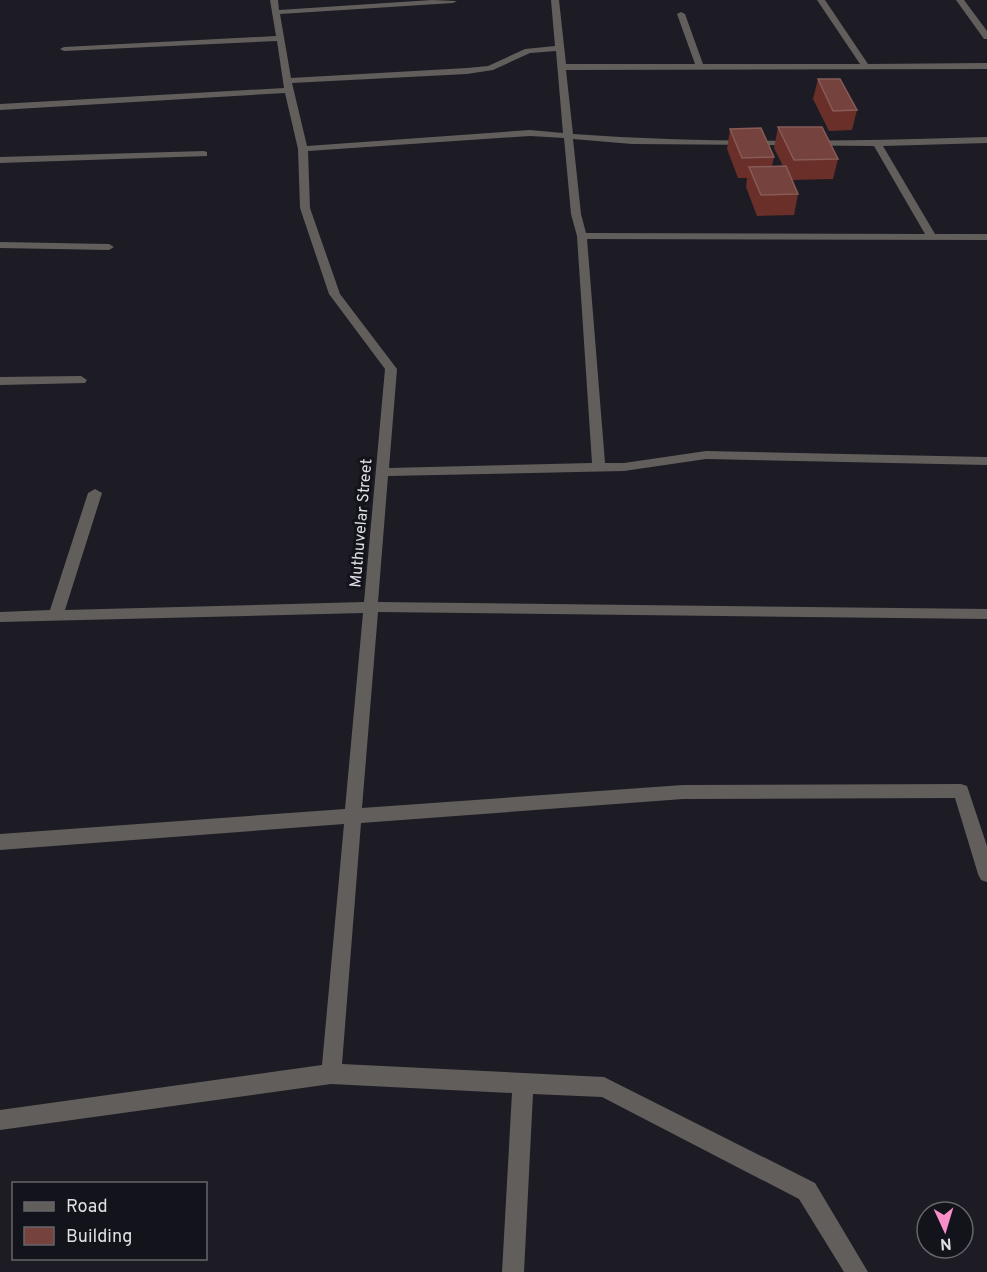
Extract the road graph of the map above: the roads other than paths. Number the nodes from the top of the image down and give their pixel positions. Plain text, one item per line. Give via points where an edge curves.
1 (555, 0) edge
2 (821, 0) edge
3 (960, 0) edge
4 (453, 1) edge
5 (275, 6) edge
6 (681, 14) dead end
7 (987, 37) edge
8 (281, 38) junction
9 (559, 48) junction
10 (64, 49) dead end
11 (987, 66) edge
12 (561, 67) junction
13 (700, 67) junction
14 (866, 67) junction
15 (288, 85) junction
16 (0, 107) edge
17 (568, 136) junction
18 (987, 141) edge
19 (877, 143) junction
20 (303, 149) junction
21 (204, 154) dead end
22 (0, 160) edge
23 (582, 236) junction
24 (933, 237) junction
25 (987, 237) edge
26 (0, 245) edge
27 (109, 247) dead end
28 (81, 380) dead end
29 (0, 381) edge
30 (987, 461) edge
31 (599, 468) junction
32 (382, 472) junction
33 (95, 493) dead end
34 (371, 607) junction
35 (987, 614) edge
36 (56, 615) junction
37 (0, 617) edge
38 (353, 816) junction
39 (0, 842) edge
40 (987, 874) edge
41 (331, 1074) junction
42 (522, 1083) junction
43 (0, 1120) edge
44 (513, 1272) edge
45 (857, 1272) edge

1 - 9 street
2 - 14 street
3 - 7 street
4 - 5 street
5 - 8 street, Muthuvelar Street
6 - 13 street
8 - 10 street
8 - 15 street, Muthuvelar Street
9 - 12 street
9 - 15 street via 528,51 490,68
11 - 14 street
12 - 13 street
12 - 17 street
13 - 14 street
15 - 16 street
15 - 20 street, Muthuvelar Street
17 - 19 street via 632,141
17 - 20 street via 530,133
17 - 23 street
18 - 19 street
19 - 24 street
20 - 32 street, Muthuvelar Street via 305,208 335,294 391,369
21 - 22 street
23 - 24 street
23 - 31 street
24 - 25 street
26 - 27 street
28 - 29 street
30 - 31 street via 706,455
31 - 32 street
32 - 34 street, Muthuvelar Street
33 - 36 street
34 - 35 street
34 - 36 street
34 - 38 street, Muthuvelar Street
36 - 37 street
38 - 39 street
38 - 40 street via 683,792 961,791
38 - 41 street, Muthuvelar Street
41 - 42 street
41 - 43 street
42 - 44 street
42 - 45 street via 604,1087 807,1191

